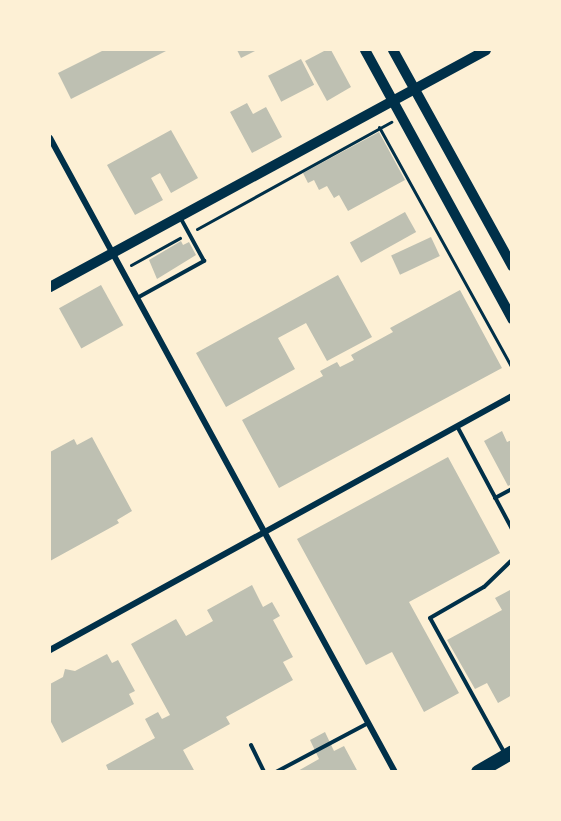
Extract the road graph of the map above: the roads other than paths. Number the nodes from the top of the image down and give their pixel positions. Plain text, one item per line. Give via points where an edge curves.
1 (364, 50) edge
2 (393, 50) edge
3 (486, 50) edge
4 (414, 88) junction
5 (393, 101) junction
6 (50, 138) edge
7 (180, 217) junction
8 (113, 253) junction
9 (512, 266) edge
10 (50, 287) edge
11 (136, 298) junction
12 (512, 319) edge
13 (512, 396) edge
14 (456, 426) junction
15 (512, 489) edge
16 (495, 498) junction
17 (512, 529) edge
18 (265, 530) junction
19 (512, 560) edge
20 (50, 650) edge
21 (369, 723) junction
22 (251, 745) dead end
23 (509, 753) edge
24 (264, 771) edge
25 (276, 771) edge
26 (395, 771) edge
27 (478, 771) edge

1 - 5 street
2 - 4 street
3 - 4 street
4 - 5 street
4 - 9 street
5 - 7 street
5 - 12 street
6 - 8 street
7 - 8 street
7 - 11 lane via 204,261
8 - 10 street
8 - 11 street
11 - 18 street
13 - 14 street
14 - 16 lane
14 - 18 street
15 - 16 lane
16 - 17 lane
18 - 20 street
18 - 21 street
19 - 23 lane via 484,587 430,618
21 - 25 lane
21 - 26 street
22 - 24 lane
23 - 27 main road

